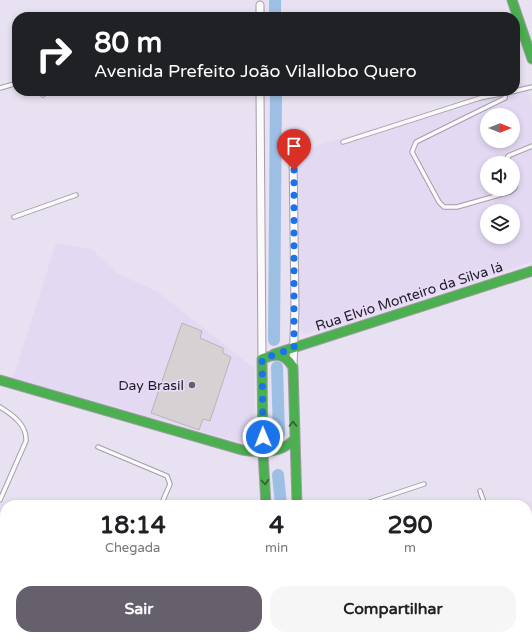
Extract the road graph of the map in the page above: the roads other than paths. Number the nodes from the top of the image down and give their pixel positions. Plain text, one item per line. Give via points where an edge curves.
1 (512, 0) edge
2 (516, 12) edge
3 (520, 24) edge
4 (532, 59) edge
5 (12, 84) edge
6 (532, 87) edge
7 (0, 88) edge
8 (520, 90) edge
9 (260, 96) edge
10 (490, 96) edge
11 (505, 96) edge
12 (343, 142) dead end
13 (532, 146) edge
14 (293, 154) dead end
15 (508, 156) edge
16 (76, 195) dead end
17 (496, 196) edge
18 (14, 217) dead end
19 (532, 271) edge
20 (294, 348) junction
21 (274, 354) junction
22 (262, 359) junction
23 (293, 367) junction
24 (0, 380) edge
25 (0, 407) edge
26 (294, 440) junction
27 (98, 447) dead end
28 (263, 453) junction
29 (424, 484) dead end
30 (480, 491) dead end
31 (0, 500) edge
32 (163, 500) edge
33 (266, 500) edge
34 (297, 500) edge
35 (376, 500) edge
36 (483, 500) edge

1 - 2 main road
3 - 4 main road
5 - 7 lane
6 - 8 lane
9 - 22 street
10 - 12 lane
11 - 17 lane via 416,142 412,152 444,207 457,207
13 - 15 lane
14 - 20 street
16 - 18 lane
19 - 20 main road, Rua Elvio Monteiro da Silva Iá
20 - 21 main road, Rua Elvio Monteiro da Silva Iá
20 - 23 street
21 - 22 main road, Rua Elvio Monteiro da Silva Iá
21 - 23 main road via 287,359
22 - 28 main road
26 -> 23 main road
24 - 28 main road via 242,450
25 - 31 lane via 12,415 26,434 26,441
26 - 28 main road via 285,447
26 - 34 main road
27 - 32 lane via 167,476 170,484
28 -> 33 main road
29 - 35 lane
30 - 36 lane

